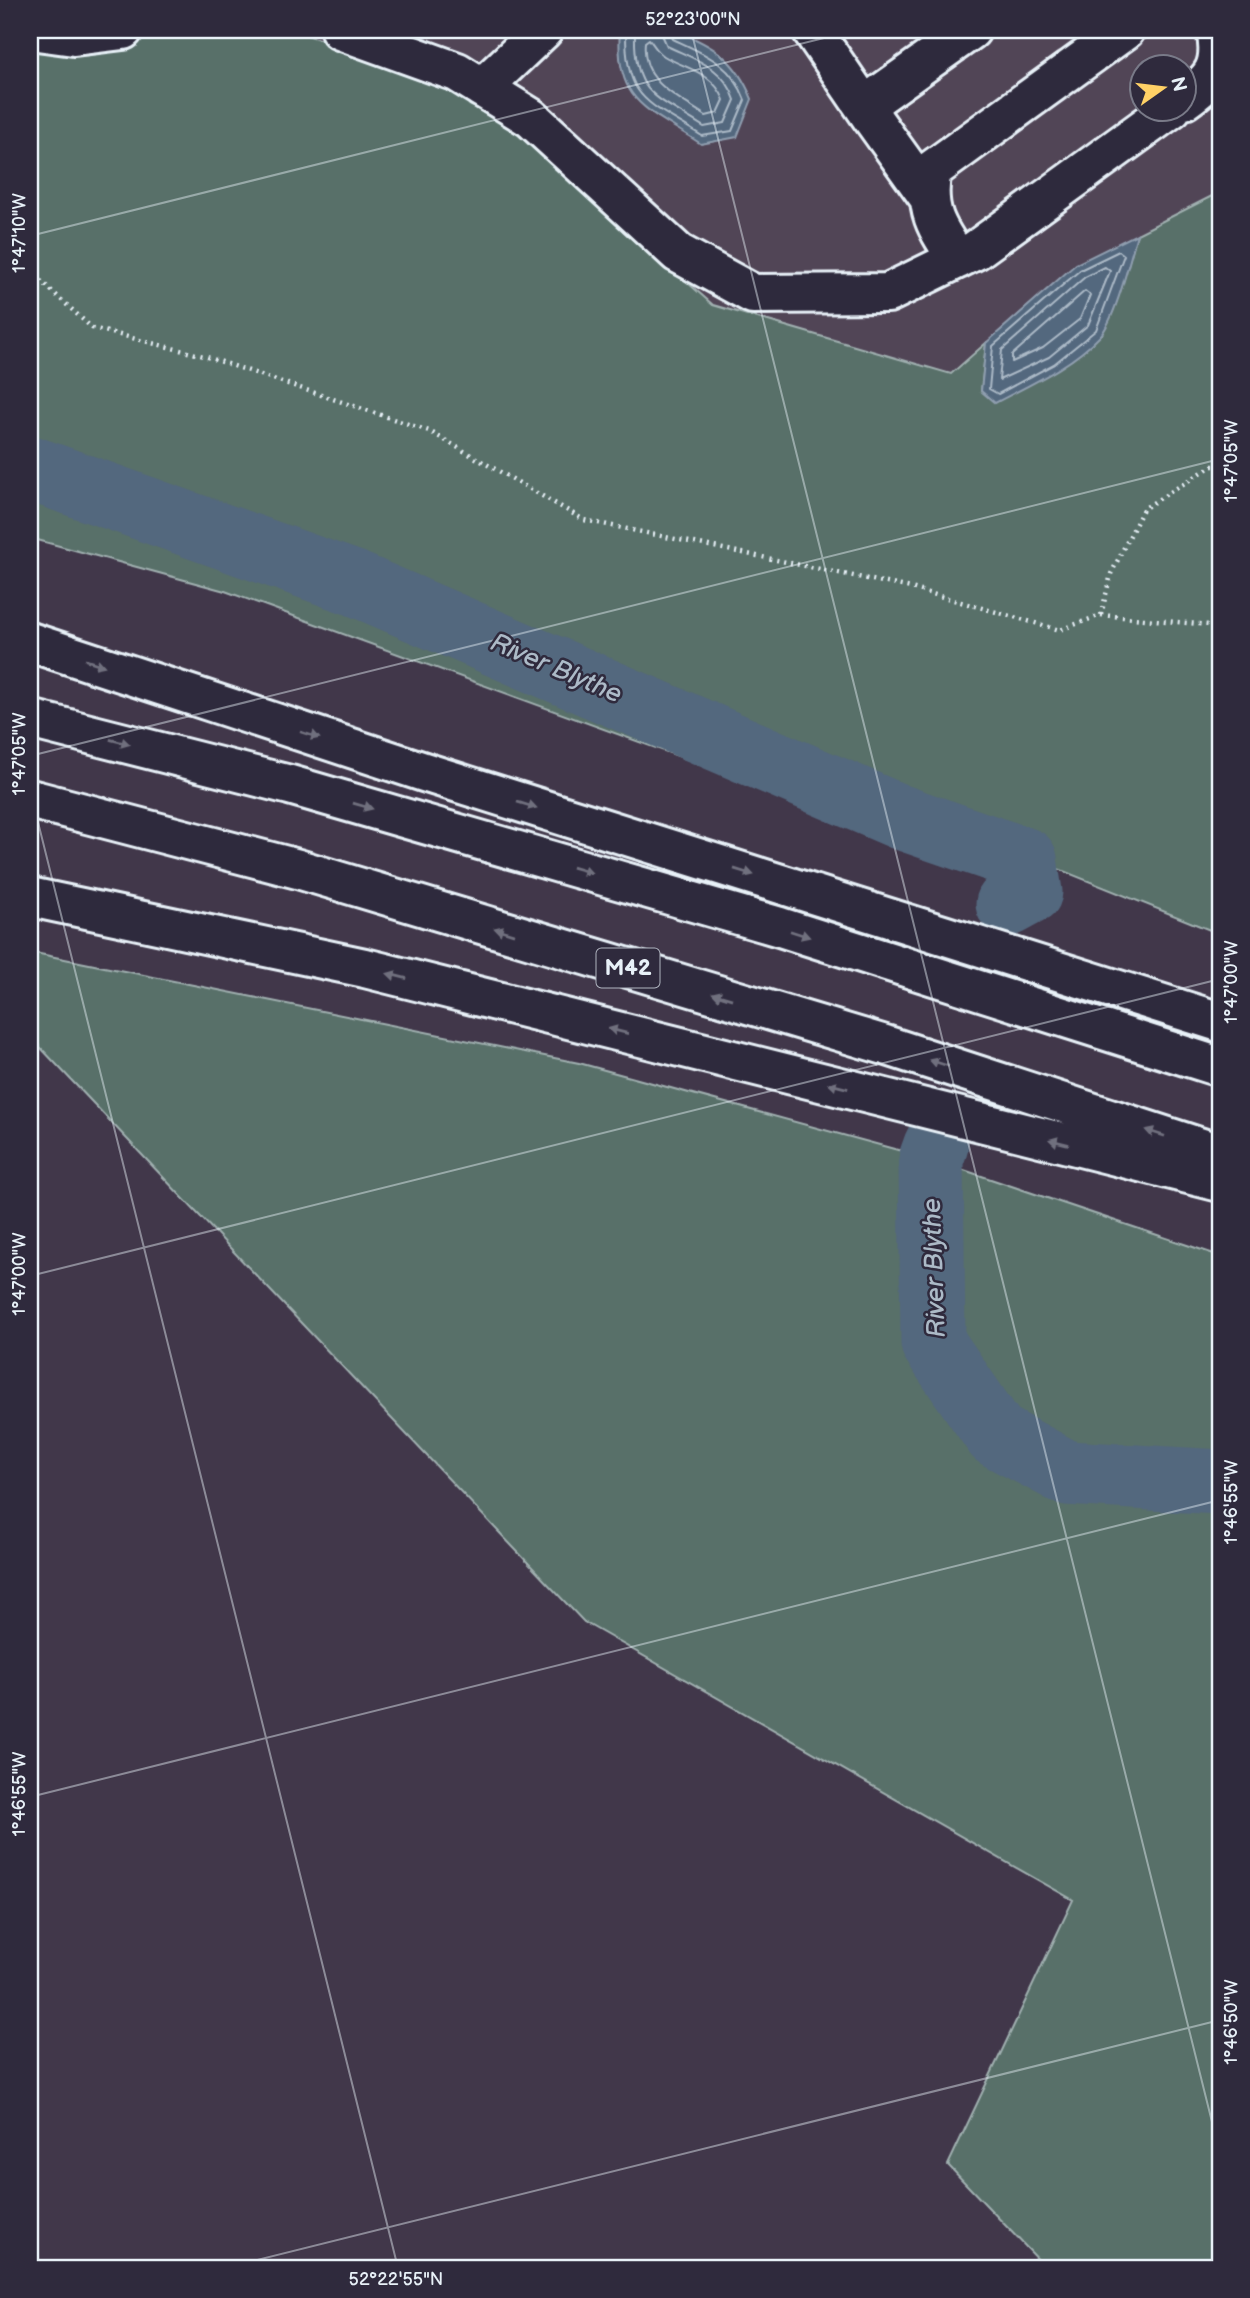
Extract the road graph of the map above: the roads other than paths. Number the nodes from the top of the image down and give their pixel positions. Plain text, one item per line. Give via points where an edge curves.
1 (30, 30) edge
2 (123, 30) edge
3 (340, 30) edge
4 (543, 30) edge
5 (812, 30) edge
6 (971, 30) edge
7 (1125, 30) edge
8 (1216, 30) edge
9 (482, 88) junction
10 (1198, 90) edge
11 (872, 118) junction
12 (1153, 122) edge
13 (930, 199) junction
14 (958, 259) junction
15 (30, 642) edge
16 (30, 719) edge
17 (30, 799) edge
18 (30, 897) edge
19 (1220, 1022) edge
20 (1220, 1067) edge
21 (1220, 1154) edge
22 (1220, 1182) edge

1 - 2 main road via 74,36
3 - 9 main road via 457,72
4 - 9 main road
5 - 11 main road
6 - 11 main road via 871,100
7 - 13 main road via 932,170
8 - 10 main road via 1219,55 1210,81
9 - 14 main road via 531,118 678,253 753,294 888,293
11 - 13 main road
12 - 14 main road
13 - 14 main road via 935,227
15 -> 19 main road via 424,772
16 -> 20 main road via 290,785 767,923
21 -> 17 main road, M42 via 885,1045 298,869
22 -> 18 main road via 365,968

